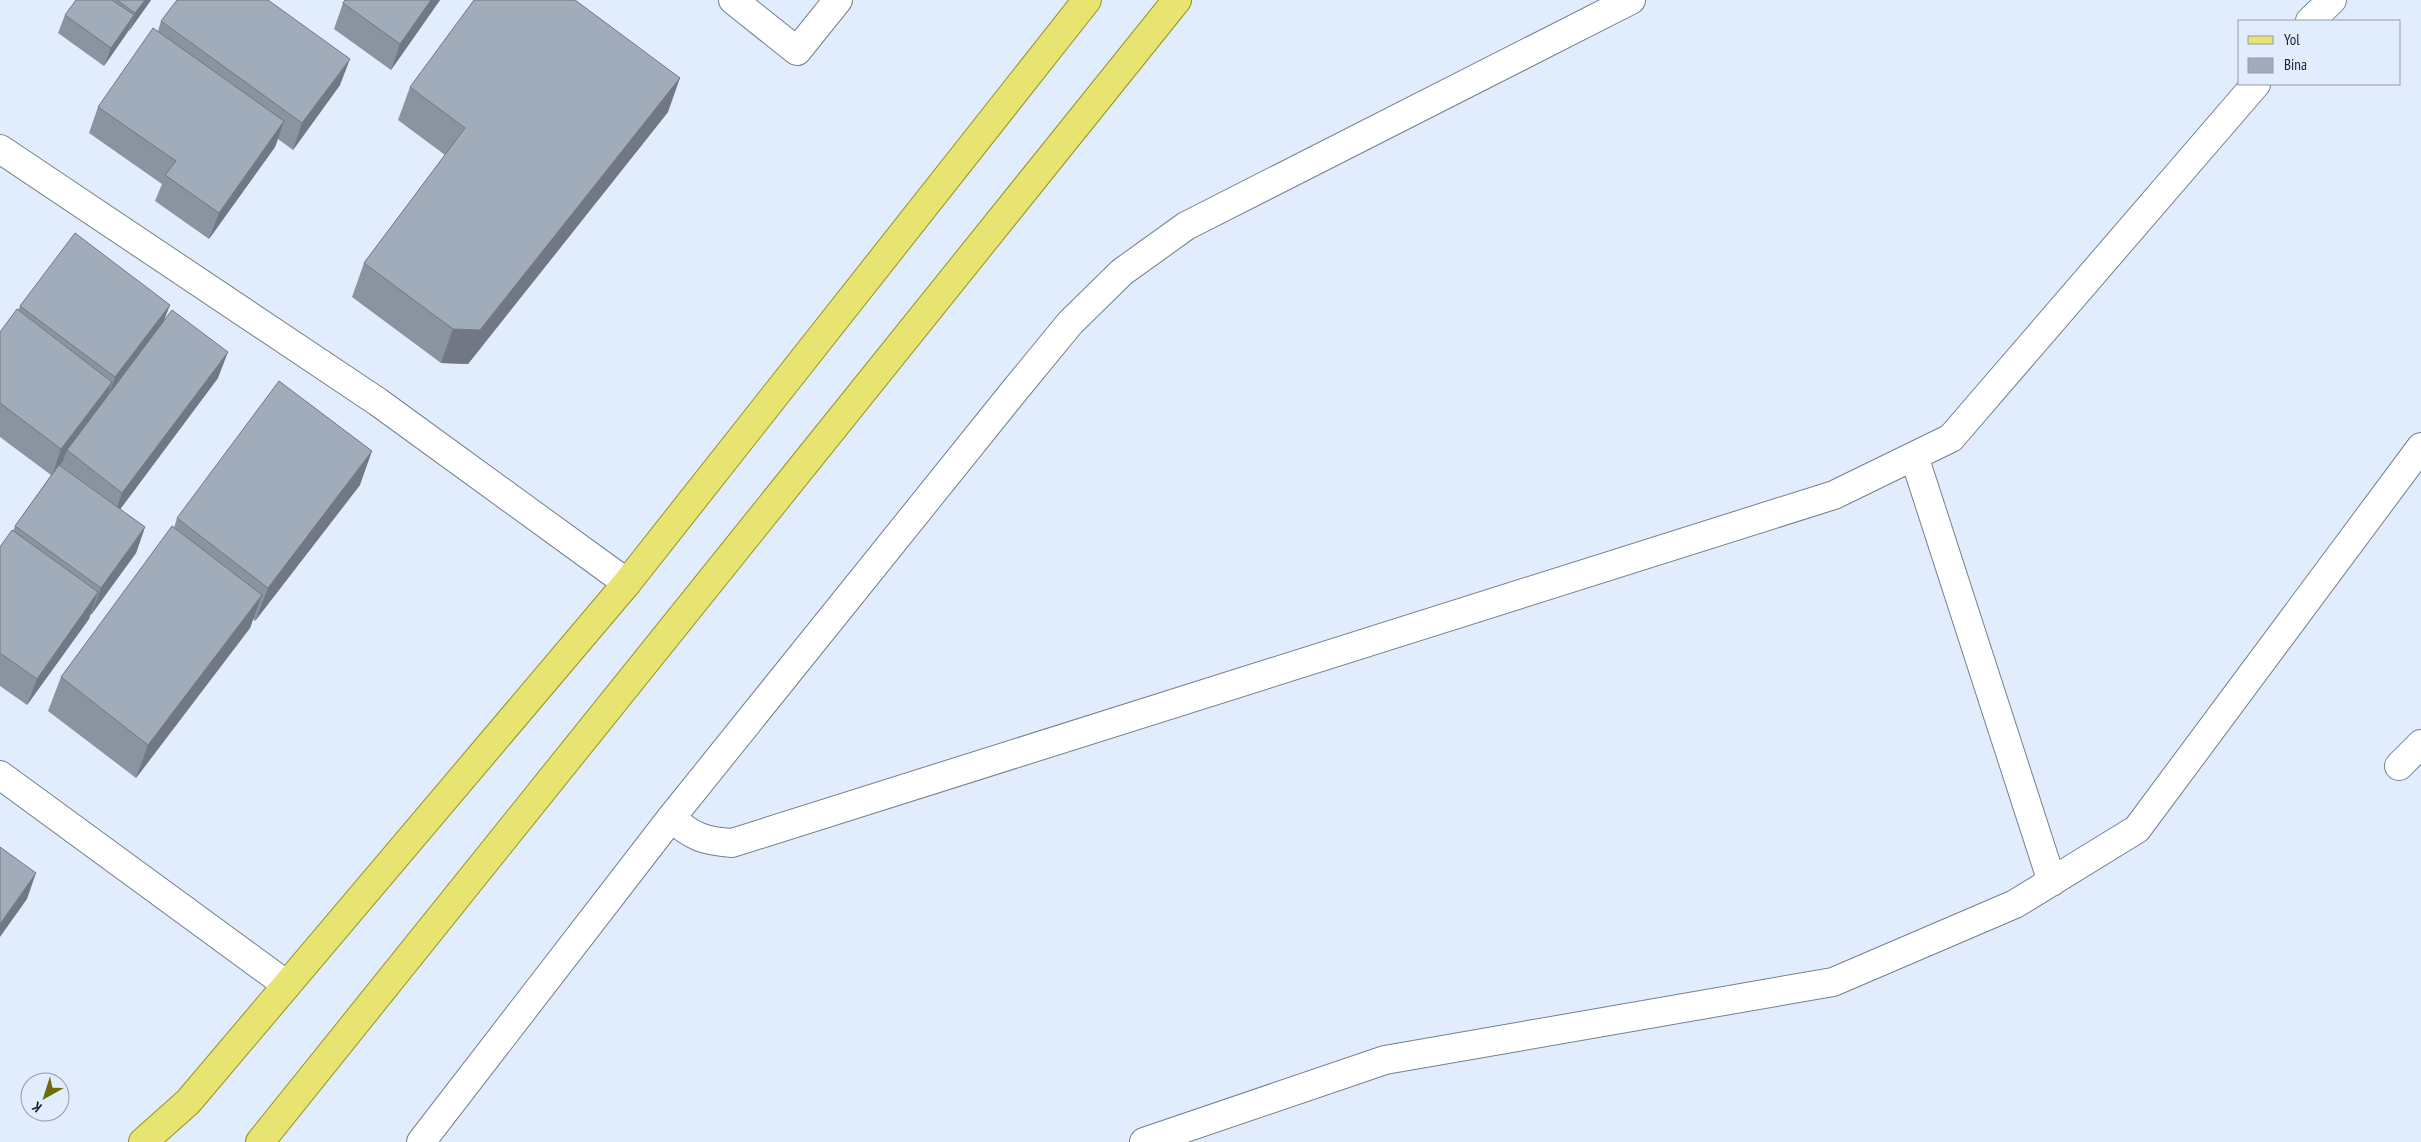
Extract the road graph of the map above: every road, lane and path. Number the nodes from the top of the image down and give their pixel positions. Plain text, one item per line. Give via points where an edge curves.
1 (733, 0) edge
2 (838, 0) edge
3 (1087, 0) edge
4 (1177, 0) edge
5 (1631, 0) edge
6 (2332, 0) edge
7 (2311, 20) edge
8 (2255, 85) edge
9 (0, 149) edge
10 (2421, 447) edge
11 (1914, 456) junction
12 (627, 582) junction
13 (2421, 744) edge
14 (2399, 766) dead end
15 (0, 775) edge
16 (671, 818) junction
17 (2052, 882) junction
18 (286, 985) junction
19 (142, 1142) edge
20 (260, 1142) edge
21 (421, 1142) edge
22 (1144, 1142) edge

1 - 2 street via 797,51
3 - 12 main road
4 - 20 main road
5 - 16 street via 1186,226 1122,272 1070,323
6 - 7 street
8 - 11 street via 1951,438
9 - 12 street via 378,402
10 - 17 street via 2137,829
11 - 16 street via 1834,495 732,842 708,841 688,832
11 - 17 street
12 - 18 main road
13 - 14 street
15 - 18 street
16 - 21 street
17 - 22 street via 2015,904 1833,982 1384,1060
18 - 19 main road via 188,1102

